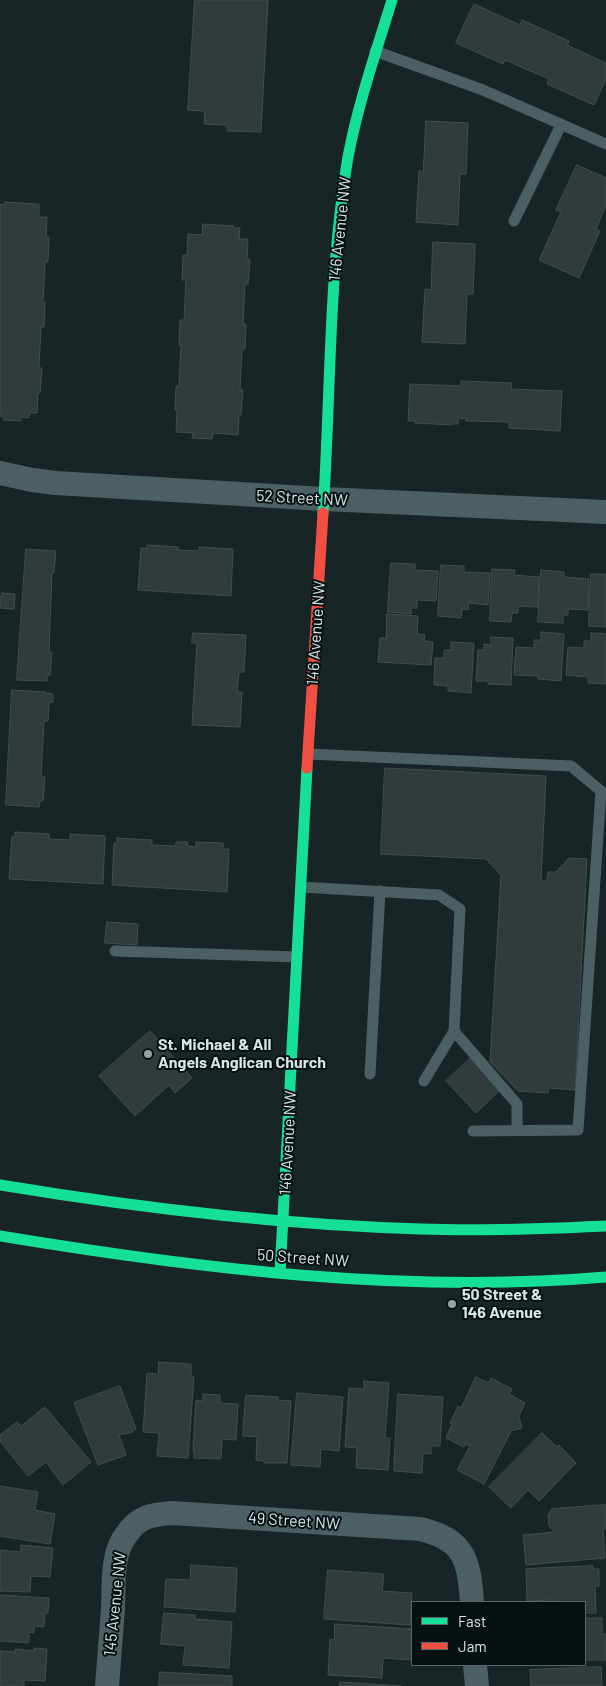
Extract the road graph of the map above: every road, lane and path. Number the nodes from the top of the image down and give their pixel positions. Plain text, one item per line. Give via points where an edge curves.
1 (392, 0) edge
2 (375, 52) junction
3 (562, 125) junction
4 (606, 144) edge
5 (514, 221) dead end
6 (0, 473) edge
7 (324, 499) junction
8 (606, 512) edge
9 (308, 754) junction
10 (301, 887) junction
11 (380, 891) junction
12 (115, 951) dead end
13 (297, 956) junction
14 (454, 1031) junction
15 (370, 1074) dead end
16 (424, 1081) dead end
17 (516, 1130) junction
18 (473, 1131) dead end
19 (0, 1185) edge
20 (284, 1220) junction
21 (606, 1226) edge
22 (0, 1236) edge
23 (280, 1274) junction
24 (606, 1277) edge
25 (133, 1526) joint
26 (472, 1601) edge
27 (475, 1666) edge
28 (107, 1686) edge
29 (476, 1686) edge

1 - 2 street, 146 Avenue NW
2 - 3 lane via 483,90
2 - 7 street, 146 Avenue NW via 348,159 335,259
3 - 4 lane
3 - 5 lane
6 - 7 street, 52 Street NW via 56,483
7 - 8 street, 52 Street NW
7 - 9 street, 146 Avenue NW
9 - 10 street, 146 Avenue NW
9 - 17 lane via 571,766 601,791 578,1130
10 - 11 lane
10 - 13 street, 146 Avenue NW
11 - 14 lane via 439,895 460,909
11 - 15 lane
12 - 13 lane
13 - 20 street, 146 Avenue NW
14 - 16 lane
14 - 17 lane via 516,1104
17 - 18 lane
19 - 20 street via 110,1203
20 - 21 street via 413,1229
20 - 23 street, 146 Avenue NW
22 - 23 street, 50 Street NW
23 - 24 street, 50 Street NW via 459,1282
25 - 26 street, 49 Street NW via 152,1515 172,1514 435,1533 456,1546 464,1557 469,1569
25 - 28 street, 145 Avenue NW via 124,1536 117,1558
27 - 29 street

